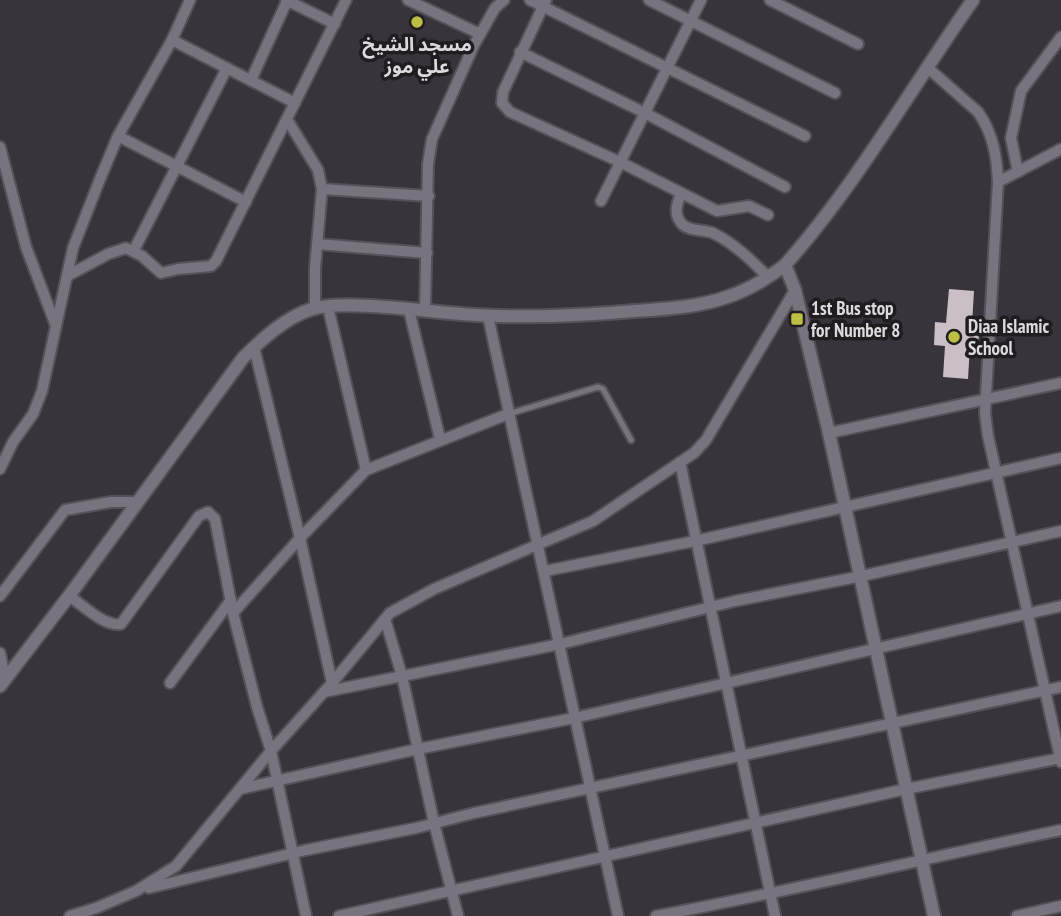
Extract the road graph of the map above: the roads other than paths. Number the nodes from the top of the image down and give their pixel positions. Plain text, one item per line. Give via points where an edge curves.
1 (190, 0) edge
2 (286, 0) edge
3 (346, 0) edge
4 (408, 0) edge
5 (504, 0) edge
6 (530, 0) edge
7 (649, 0) edge
8 (701, 0) edge
9 (770, 0) edge
10 (974, 0) edge
11 (544, 3) edge
12 (691, 21) junction
13 (335, 23) junction
14 (480, 34) junction
15 (1061, 37) edge
16 (172, 40) junction
17 (858, 44) dead end
18 (520, 52) junction
19 (227, 68) junction
20 (667, 68) junction
21 (928, 68) junction
22 (251, 80) junction
23 (835, 93) dead end
24 (295, 103) junction
25 (645, 113) junction
26 (288, 121) junction
27 (118, 136) junction
28 (805, 136) dead end
29 (1061, 149) edge
30 (1, 152) edge
31 (621, 162) junction
32 (178, 167) junction
33 (1017, 172) junction
34 (998, 182) junction
35 (785, 187) dead end
36 (322, 189) junction
37 (681, 193) junction
38 (429, 196) junction
39 (601, 201) dead end
40 (246, 202) junction
41 (768, 215) dead end
42 (317, 244) junction
43 (134, 250) junction
44 (427, 253) junction
45 (785, 265) junction
46 (67, 276) junction
47 (768, 277) junction
48 (795, 290) junction
49 (321, 307) junction
50 (409, 310) junction
51 (425, 311) junction
52 (488, 316) junction
53 (56, 326) junction
54 (254, 347) junction
55 (1061, 383) edge
56 (985, 398) junction
57 (508, 414) junction
58 (829, 433) junction
59 (440, 439) junction
60 (631, 440) dead end
61 (1061, 458) edge
62 (680, 462) junction
63 (0, 469) edge
64 (366, 470) junction
65 (997, 473) junction
66 (136, 502) junction
67 (845, 507) junction
68 (1061, 531) edge
69 (300, 538) junction
70 (695, 541) junction
71 (1012, 542) junction
72 (538, 544) junction
73 (545, 571) junction
74 (862, 576) junction
75 (0, 596) edge
76 (69, 596) junction
77 (232, 600) junction
78 (1061, 606) edge
79 (709, 607) junction
80 (233, 613) junction
81 (1027, 613) junction
82 (385, 619) junction
83 (560, 645) junction
84 (878, 649) junction
85 (0, 653) edge
86 (402, 676) junction
87 (3, 682) edge
88 (170, 683) dead end
89 (725, 684) junction
90 (1061, 687) edge
91 (328, 688) junction
92 (1044, 691) junction
93 (574, 718) junction
94 (894, 724) junction
95 (418, 750) junction
96 (271, 751) junction
97 (742, 757) junction
98 (1061, 759) edge
99 (277, 781) junction
100 (590, 788) junction
101 (240, 789) junction
102 (906, 789) junction
103 (757, 823) junction
104 (434, 824) junction
105 (1061, 830) edge
106 (293, 854) junction
107 (604, 856) junction
108 (922, 859) junction
109 (136, 891) junction
110 (452, 891) junction
111 (770, 895) junction
112 (1061, 906) edge
113 (99, 912) edge
114 (70, 916) edge
115 (306, 916) edge
116 (339, 916) edge
117 (458, 916) edge
118 (618, 916) edge
119 (656, 916) edge
120 (775, 916) edge
121 (934, 916) edge
122 (1017, 916) edge

1 - 16 street
2 - 13 street
2 - 22 street
3 - 13 street
4 - 14 street
5 - 14 street
6 - 11 street
7 - 12 street
8 - 12 street
9 - 17 street
10 - 21 street
11 - 18 street
11 - 20 street
12 - 20 street
12 - 23 street
13 - 24 street
14 - 38 street via 432,139
15 - 33 street via 1021,91 1011,138
16 - 19 street
16 - 27 street
18 - 25 street
18 - 31 street via 501,97 505,108
19 - 22 street
19 - 32 street
20 - 25 street
20 - 28 street
21 - 34 street via 984,121 992,138
21 - 45 street via 837,201
22 - 24 street
24 - 26 street
25 - 31 street
25 - 35 street
26 - 36 street via 318,170
26 - 40 street
27 - 32 street
27 - 46 street via 73,248
29 - 33 street
30 - 53 street via 26,247
31 - 37 street
31 - 39 street
32 - 40 street
32 - 43 street
33 - 34 street
34 - 56 street
36 - 38 street
36 - 42 street
37 - 41 street via 717,211 753,206
37 - 47 street via 676,209 680,222 740,249
38 - 44 street
40 - 43 street via 211,266 161,273
42 - 44 street
42 - 49 street
43 - 46 street via 117,250
44 - 51 street
45 - 47 street
45 - 48 street
46 - 53 street
47 - 52 street via 728,297 681,306 590,315
48 - 58 street
48 - 62 street via 706,440
49 - 50 street
49 - 54 street via 292,319
49 - 64 street
50 - 51 street
50 - 59 street
51 - 52 street
52 - 57 street
53 - 63 street via 43,391
54 - 66 street
54 - 69 street
55 - 56 street
56 - 58 street
56 - 65 street
57 - 59 street
57 - 60 lane via 598,387
57 - 72 street
58 - 67 street
59 - 64 street
61 - 65 street
62 - 70 street
62 - 72 street via 609,511
64 - 69 street
65 - 67 street
65 - 71 street
66 - 75 street via 65,510
66 - 76 street
67 - 70 street
67 - 74 street
68 - 71 street
69 - 80 street
69 - 91 street
70 - 73 street
70 - 79 street
71 - 74 street
71 - 81 street
72 - 73 street
72 - 82 street via 434,589
73 - 83 street
74 - 79 street
74 - 84 street
76 - 77 street via 107,622 121,624 200,516 208,512 215,519
76 - 87 street
77 - 80 street
77 - 88 street
78 - 81 street
79 - 83 street
79 - 89 street
80 - 96 street
81 - 84 street
81 - 92 street
82 - 86 street
82 - 91 street
83 - 86 street
83 - 93 street
84 - 89 street
84 - 94 street
85 - 87 street
86 - 91 street
86 - 95 street
89 - 93 street
89 - 97 street
90 - 92 street
91 - 96 street
92 - 94 street
92 - 98 street
93 - 95 street
93 - 100 street
94 - 97 street
94 - 102 street
95 - 99 street
95 - 104 street
96 - 99 street
96 - 101 street
97 - 100 street
97 - 103 street
98 - 102 street
99 - 101 street
99 - 106 street
100 - 104 street
100 - 107 street
101 - 109 street via 176,866
102 - 103 street
102 - 108 street
103 - 107 street
103 - 111 street
104 - 106 street
104 - 110 street
105 - 108 street
106 - 109 street
106 - 115 street
107 - 110 street
107 - 118 street
108 - 111 street
108 - 121 street
109 - 113 street
110 - 116 street
110 - 117 street
111 - 119 street
111 - 120 street
112 - 122 street
113 - 114 street

